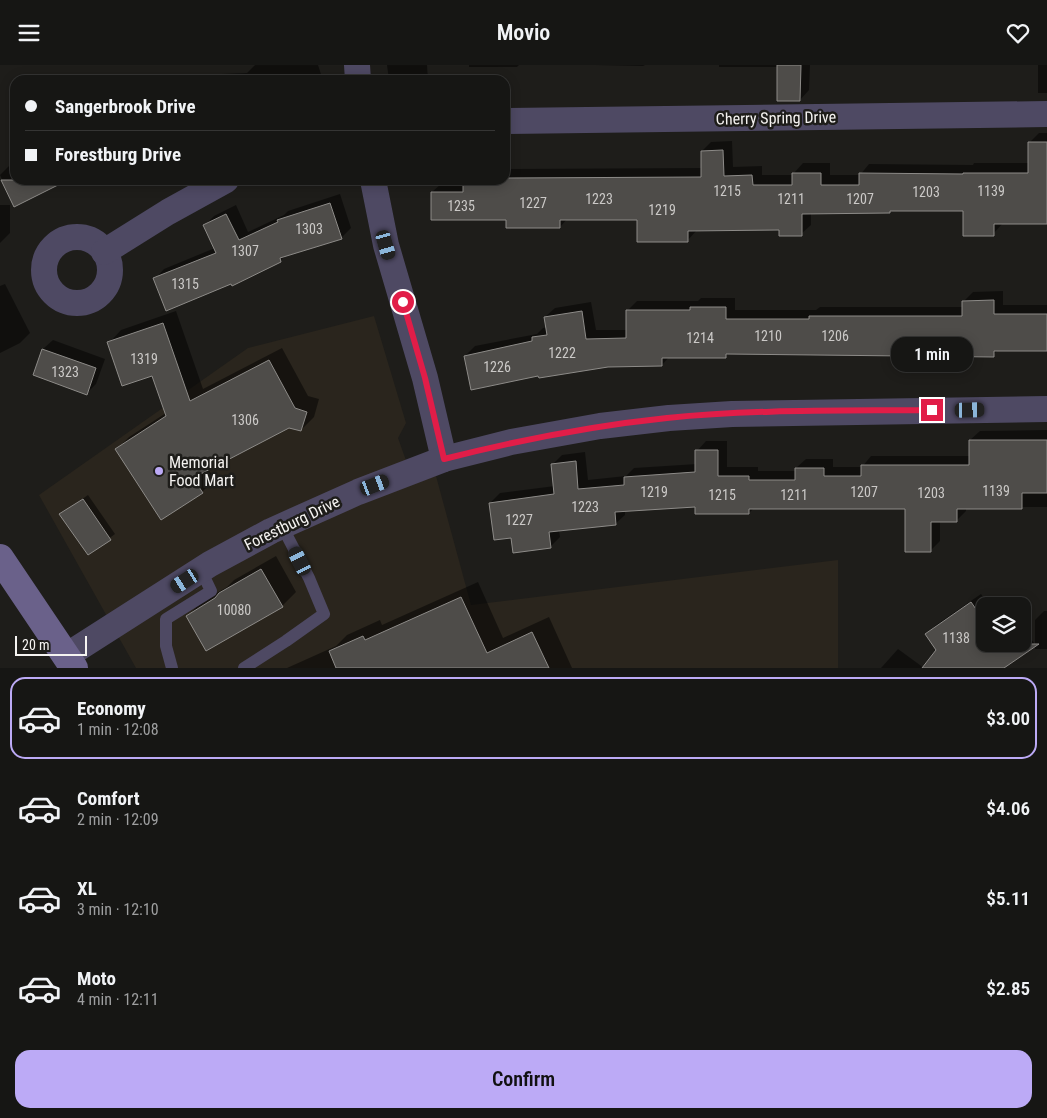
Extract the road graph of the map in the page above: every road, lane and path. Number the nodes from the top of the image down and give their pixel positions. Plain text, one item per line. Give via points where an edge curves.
1 (1047, 114) edge
2 (510, 121) edge
3 (217, 185) edge
4 (374, 185) edge
5 (104, 252) dead end
6 (1047, 409) edge
7 (444, 459) junction
8 (282, 526) junction
9 (0, 558) edge
10 (201, 571) junction
11 (70, 662) edge
12 (172, 668) edge
13 (244, 668) edge

1 - 2 street, Cherry Spring Drive
3 - 5 street
4 - 7 street via 386,245 425,378
6 - 7 street, Forestburg Drive via 669,418 600,426
7 - 8 street, Forestburg Drive
8 - 10 street, Forestburg Drive
8 - 13 lane via 324,614
9 - 11 main road
10 - 11 street, Forestburg Drive
10 - 12 lane via 210,591 166,619 166,646

